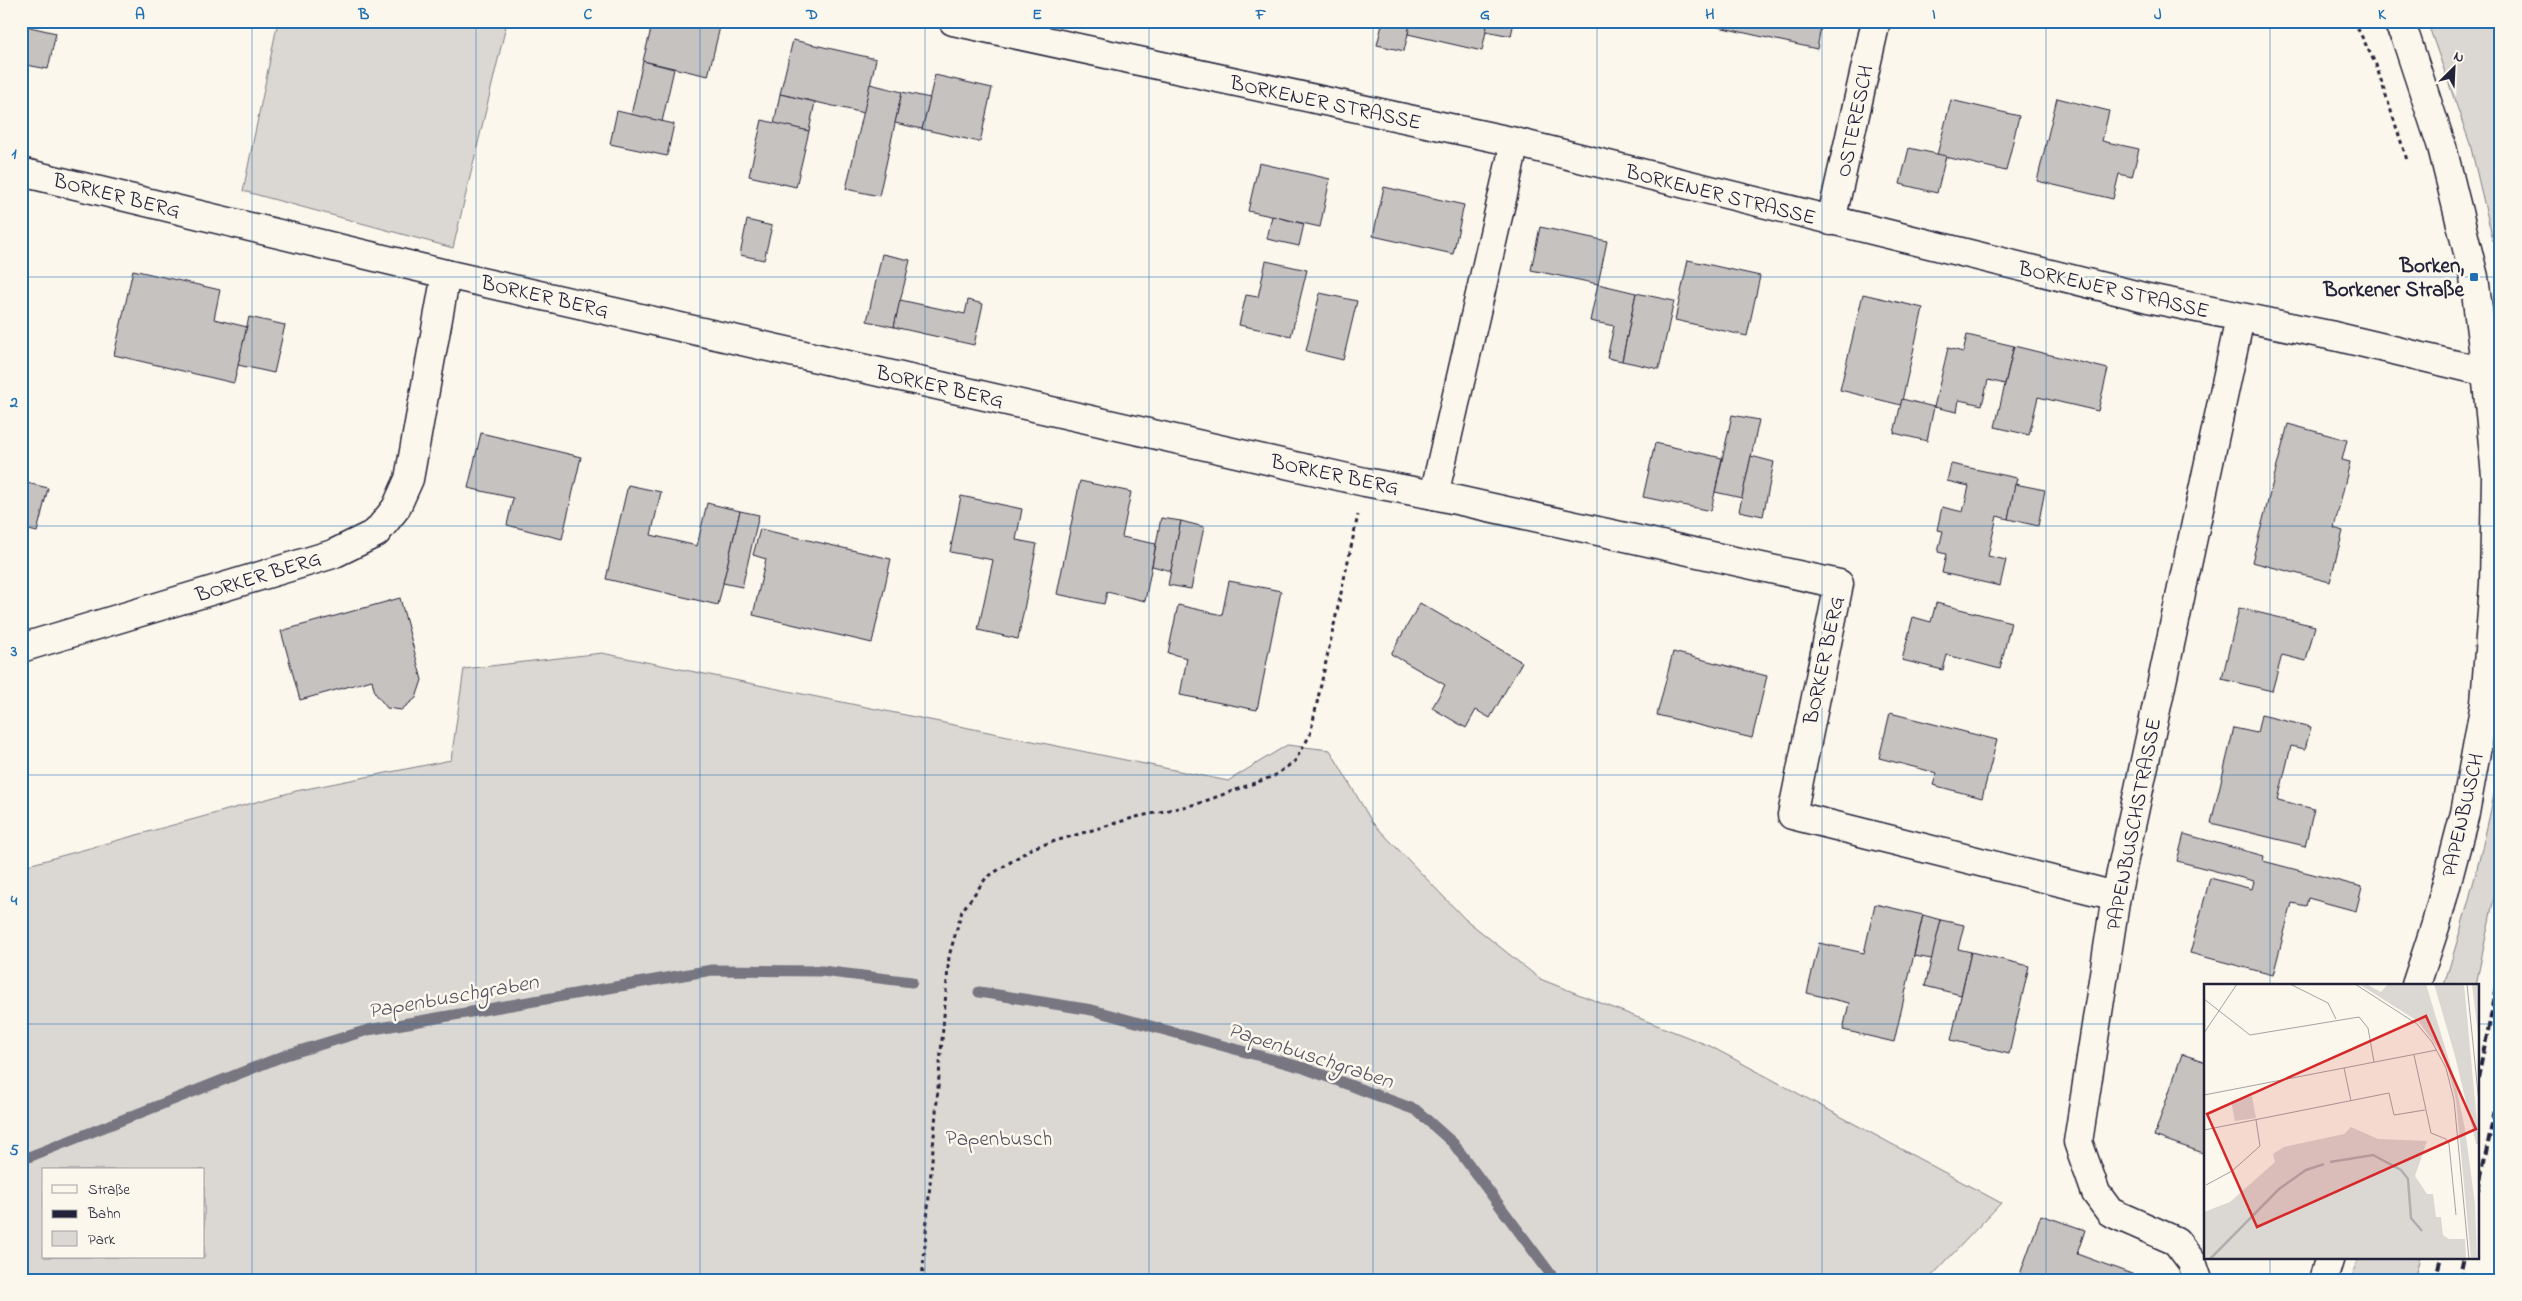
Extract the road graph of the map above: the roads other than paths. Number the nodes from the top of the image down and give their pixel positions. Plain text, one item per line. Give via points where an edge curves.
1 (954, 21) edge
2 (1876, 21) edge
3 (2397, 21) edge
4 (1514, 142) junction
5 (21, 172) edge
6 (1832, 221) junction
7 (446, 274) junction
8 (2240, 318) junction
9 (2486, 372) junction
10 (1434, 495) junction
11 (21, 648) edge
12 (2116, 896) junction
13 (2416, 984) edge
14 (2330, 1258) edge
15 (2198, 1280) edge
16 (2323, 1280) edge

1 - 4 street, BORKENER STRASSE
2 - 6 street, OSTERESCH
3 - 9 street, PAPENBUSCH via 2406,38 2442,147 2474,277
4 - 6 street, BORKENER STRASSE
4 - 10 street
5 - 7 street, BORKER BERG
6 - 8 street, BORKENER STRASSE
7 - 10 street, BORKER BERG
7 - 11 street, BORKER BERG via 409,479 396,508 376,533 333,554
8 - 9 street, BORKENER STRASSE via 2334,336
8 - 12 street, PAPENBUSCHSTRASSE
9 - 13 street, PAPENBUSCH via 2496,476 2494,584 2485,703 2465,813
10 - 12 street, BORKER BERG via 1839,584 1792,815
12 - 15 street, PAPENBUSCHSTRASSE via 2078,1142 2096,1192 2110,1212 2176,1241 2192,1262
14 - 16 street

